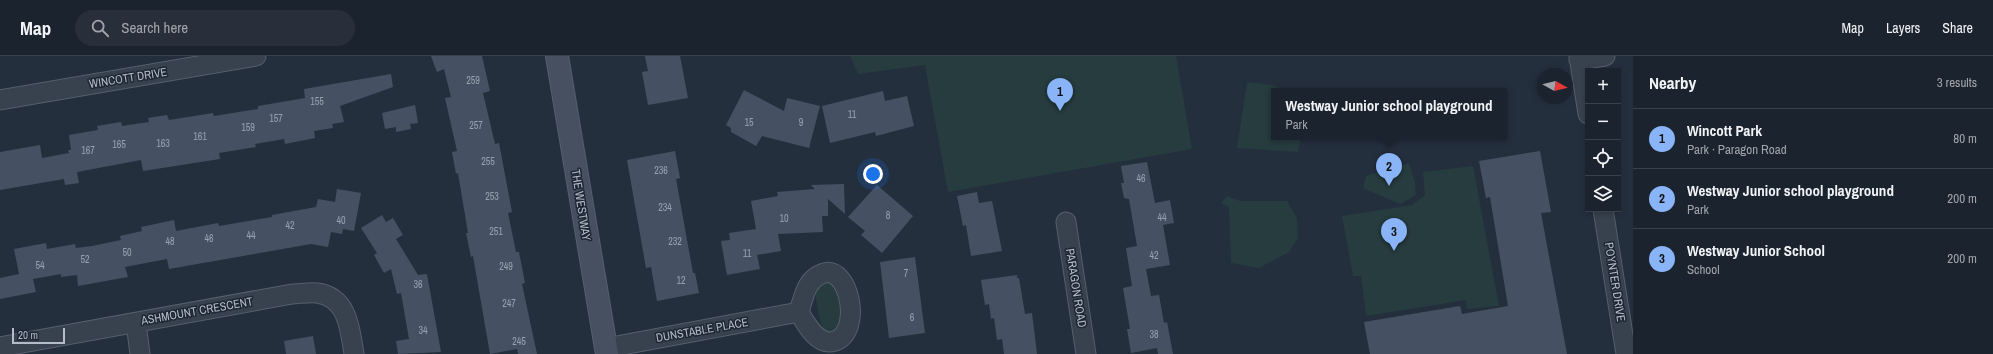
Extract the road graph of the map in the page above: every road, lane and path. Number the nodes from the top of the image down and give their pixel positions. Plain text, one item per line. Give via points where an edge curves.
1 (256, 56) edge
2 (557, 56) edge
3 (1605, 56) edge
4 (1579, 58) edge
5 (0, 100) edge
6 (1586, 104) edge
7 (1603, 212) edge
8 (1066, 222) dead end
9 (800, 312) dead end
10 (136, 323) junction
11 (0, 347) edge
12 (606, 351) edge
13 (140, 354) edge
14 (354, 354) edge
15 (1086, 354) edge
16 (1626, 354) edge

1 - 5 street, WINCOTT DRIVE
2 - 12 main road, THE WESTWAY
3 - 4 street
4 - 6 street
7 - 16 street, POYNTER DRIVE
8 - 15 street, PARAGON ROAD
9 - 12 street, DUNSTABLE PLACE
10 - 11 street, ASHMOUNT CRESCENT
10 - 13 street
10 - 14 street, ASHMOUNT CRESCENT via 292,294 317,293 337,301 348,319

